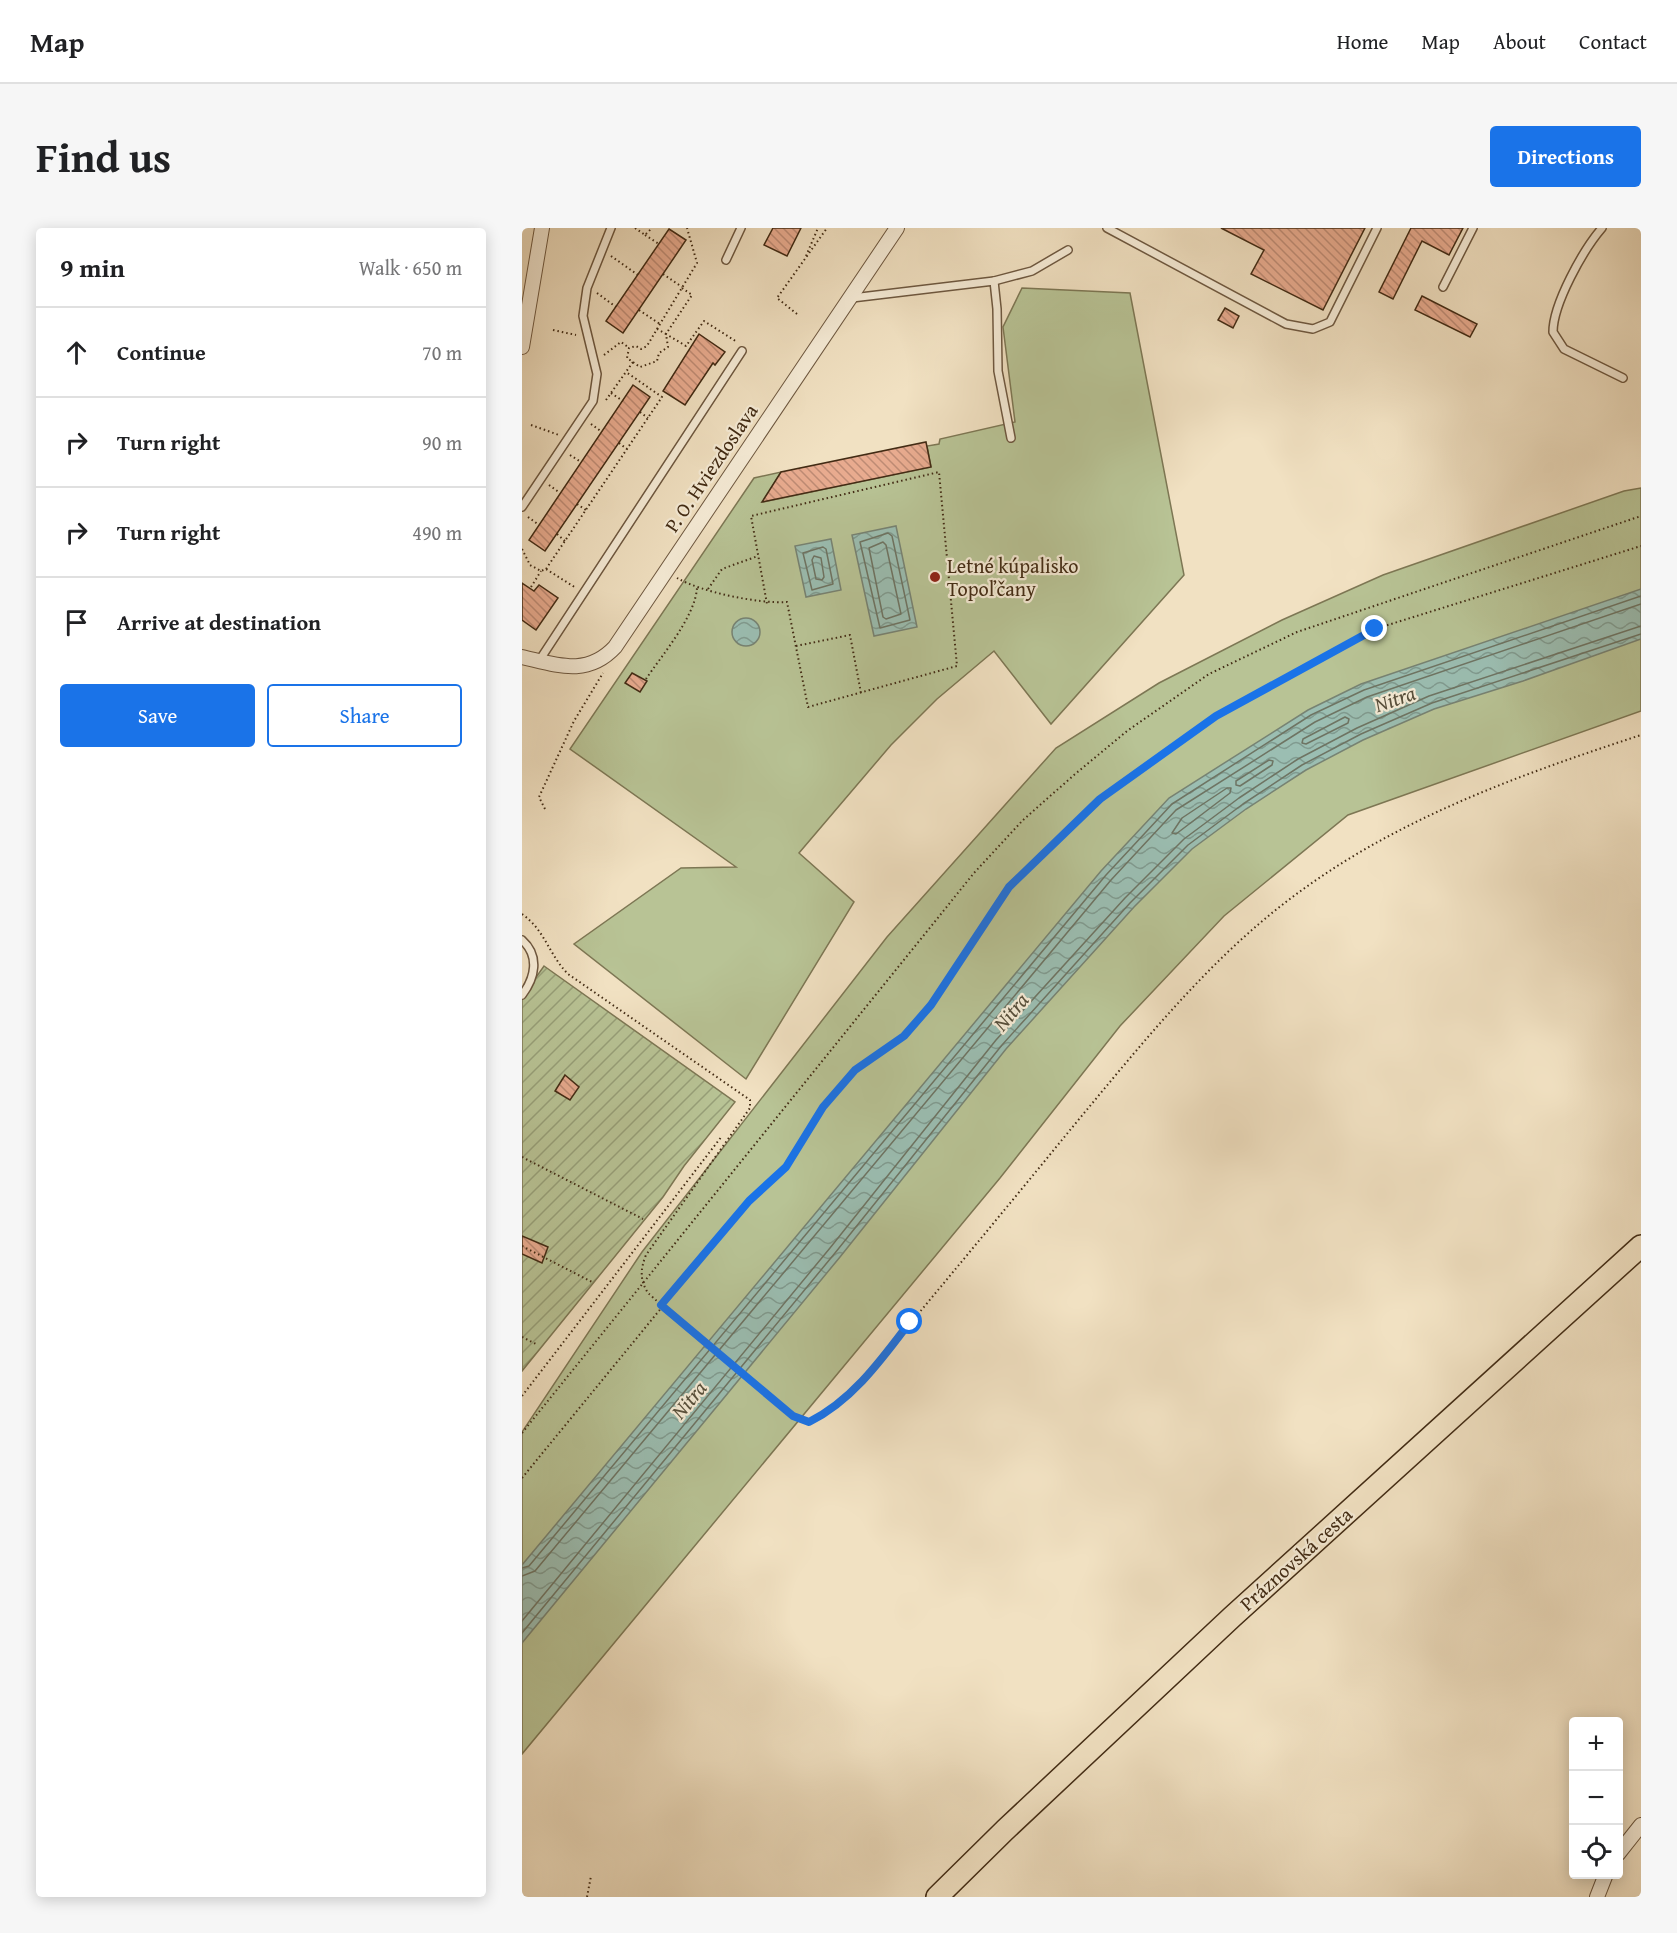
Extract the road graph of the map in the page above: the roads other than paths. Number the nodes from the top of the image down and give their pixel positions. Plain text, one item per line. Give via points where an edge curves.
1 (542, 228) edge
2 (611, 228) edge
3 (741, 228) edge
4 (897, 228) edge
5 (1107, 228) edge
6 (1377, 228) edge
7 (1473, 228) edge
8 (1602, 228) edge
9 (1068, 250) dead end
10 (726, 260) dead end
11 (994, 281) junction
12 (1443, 287) dead end
13 (849, 298) junction
14 (522, 347) edge
15 (742, 351) road end
16 (1623, 378) dead end
17 (1011, 438) dead end
18 (522, 507) edge
19 (522, 657) edge
20 (538, 661) junction
21 (522, 940) edge
22 (522, 995) edge
23 (1641, 1246) edge
24 (1641, 1825) edge
25 (1623, 1848) edge
26 (957, 1879) junction
27 (1604, 1879) edge
28 (937, 1897) edge
29 (944, 1897) edge
30 (1597, 1897) edge

1 - 14 street
2 - 18 lane via 587,288 583,316 597,374 593,401
3 - 10 lane
4 - 13 street, P. O. Hviezdoslava
5 - 6 lane via 1286,324 1313,329 1330,322
7 - 12 lane
8 - 16 lane via 1570,282 1553,322 1553,332 1564,349
9 - 11 lane via 1032,271
11 - 13 lane
11 - 17 lane via 998,371
13 - 20 street, P. O. Hviezdoslava via 615,647 603,659 586,666
15 - 20 lane
19 - 20 street, P. O. Hviezdoslava
21 - 22 lane via 530,950 534,971
23 - 26 main road, Práznovská cesta via 1232,1617
24 - 25 street
26 - 28 main road
26 - 29 main road
27 - 30 street

